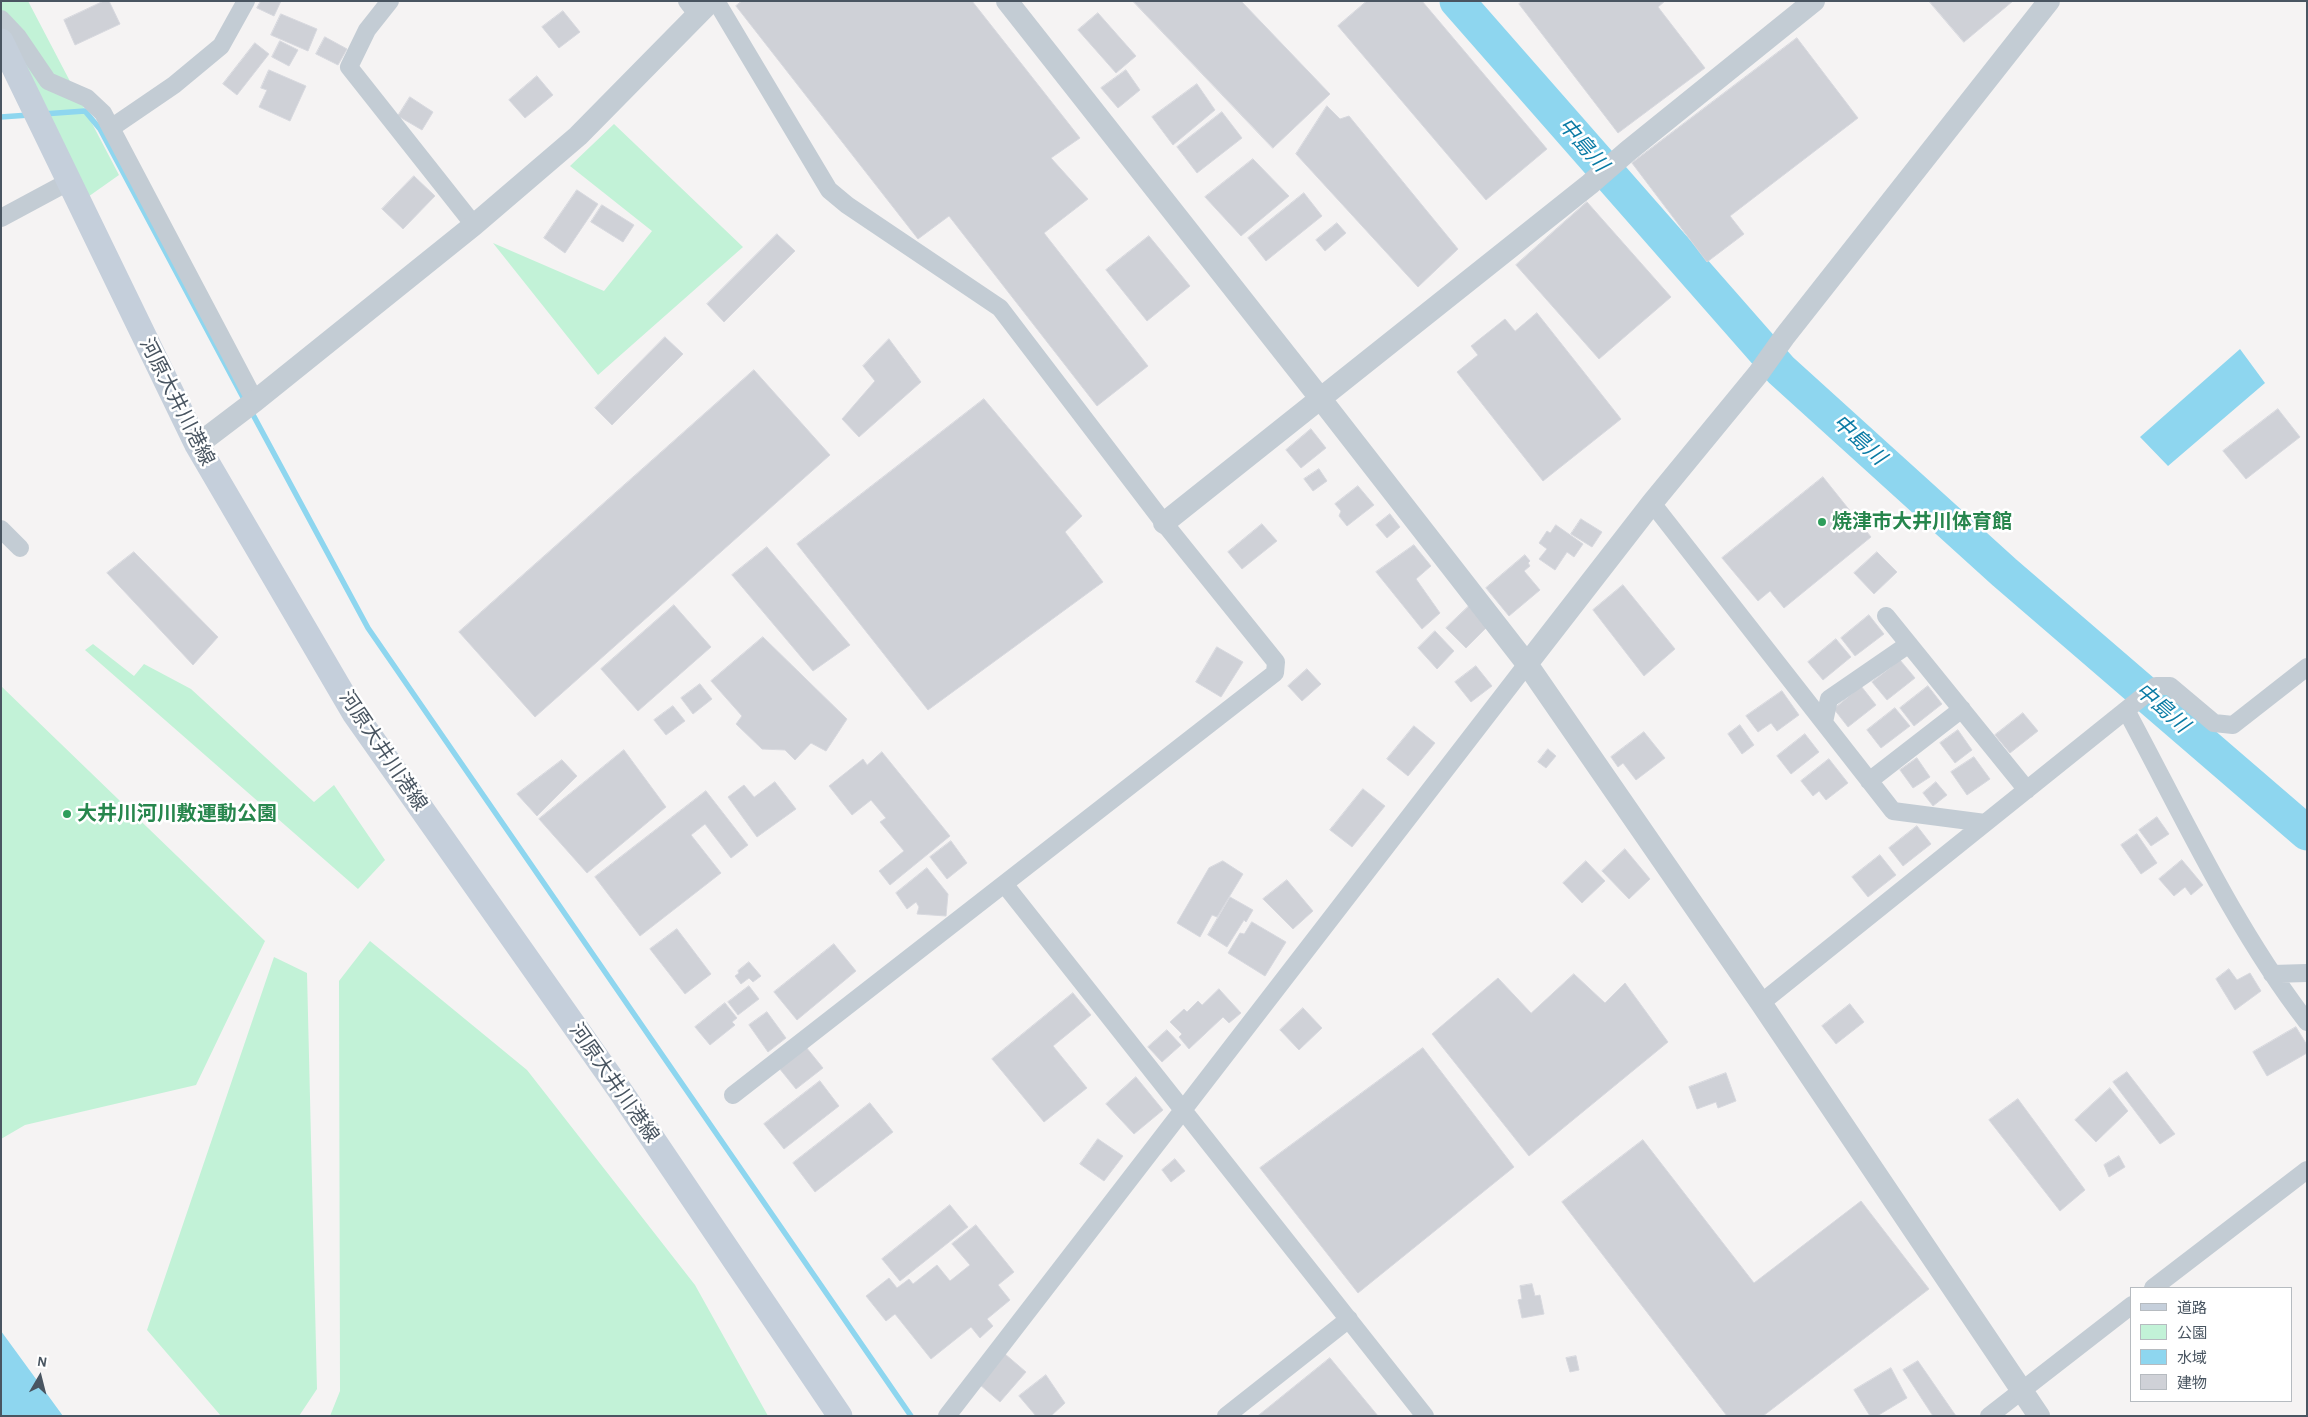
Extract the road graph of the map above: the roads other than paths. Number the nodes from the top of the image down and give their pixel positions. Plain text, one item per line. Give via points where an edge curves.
1 (246, 1) edge
2 (390, 1) edge
3 (716, 1) edge
4 (1007, 1) edge
5 (1814, 1) edge
6 (2049, 1) edge
7 (698, 6) edge
8 (1, 19) edge
9 (1, 41) edge
10 (111, 128) junction
11 (68, 182) junction
12 (1, 218) edge
13 (474, 225) junction
14 (1320, 398) junction
15 (249, 406) junction
16 (197, 445) junction
17 (1652, 503) junction
18 (1164, 523) junction
19 (1, 529) edge
20 (20, 548) dead end
21 (1886, 616) dead end
22 (1909, 644) junction
23 (1527, 664) junction
24 (2307, 667) edge
25 (1962, 709) junction
26 (2126, 710) junction
27 (1824, 722) junction
28 (1869, 781) junction
29 (2027, 790) junction
30 (1985, 823) junction
31 (1005, 884) junction
32 (2272, 974) junction
33 (2307, 974) edge
34 (1761, 1003) junction
35 (2307, 1022) edge
36 (733, 1095) dead end
37 (1184, 1108) junction
38 (2307, 1170) edge
39 (2154, 1287) edge
40 (2130, 1307) edge
41 (1349, 1319) junction
42 (2022, 1390) junction
43 (840, 1416) edge
44 (947, 1416) edge
45 (1226, 1416) edge
46 (1425, 1416) edge
47 (1989, 1416) edge
48 (2039, 1416) edge

1 - 10 street via 221,46 174,85
2 - 13 street via 367,30 349,67
3 - 18 street via 828,190 1000,308
4 - 14 street
5 - 14 street
6 - 17 street via 1758,374
7 - 13 street via 578,136
8 - 10 street via 18,37 48,81 87,98 103,113
9 - 11 main road, 河原大井川港線
10 - 15 street
11 - 12 street
11 - 16 main road, 河原大井川港線
13 - 15 street
14 - 18 street
14 - 23 street
15 - 16 street
16 - 43 main road, 河原大井川港線 via 354,713 621,1092
17 - 23 street
17 - 27 street
18 - 31 street via 1276,662 1275,673
19 - 20 street
21 - 22 street
22 - 25 street
22 - 27 street via 1829,699
23 - 34 street
23 - 37 street
24 - 26 street via 2233,725 2214,723 2170,686 2156,686
25 - 28 street
25 - 29 street
26 - 29 street
26 - 32 street via 2245,931
27 - 28 street
28 - 30 street via 1893,812
29 - 30 street
30 - 34 street
31 - 36 street
31 - 37 street
32 - 33 street
32 - 35 street
34 - 42 street
37 - 41 street
37 - 44 street
38 - 39 street
40 - 42 street
41 - 45 street
41 - 46 street
42 - 47 street
42 - 48 street

